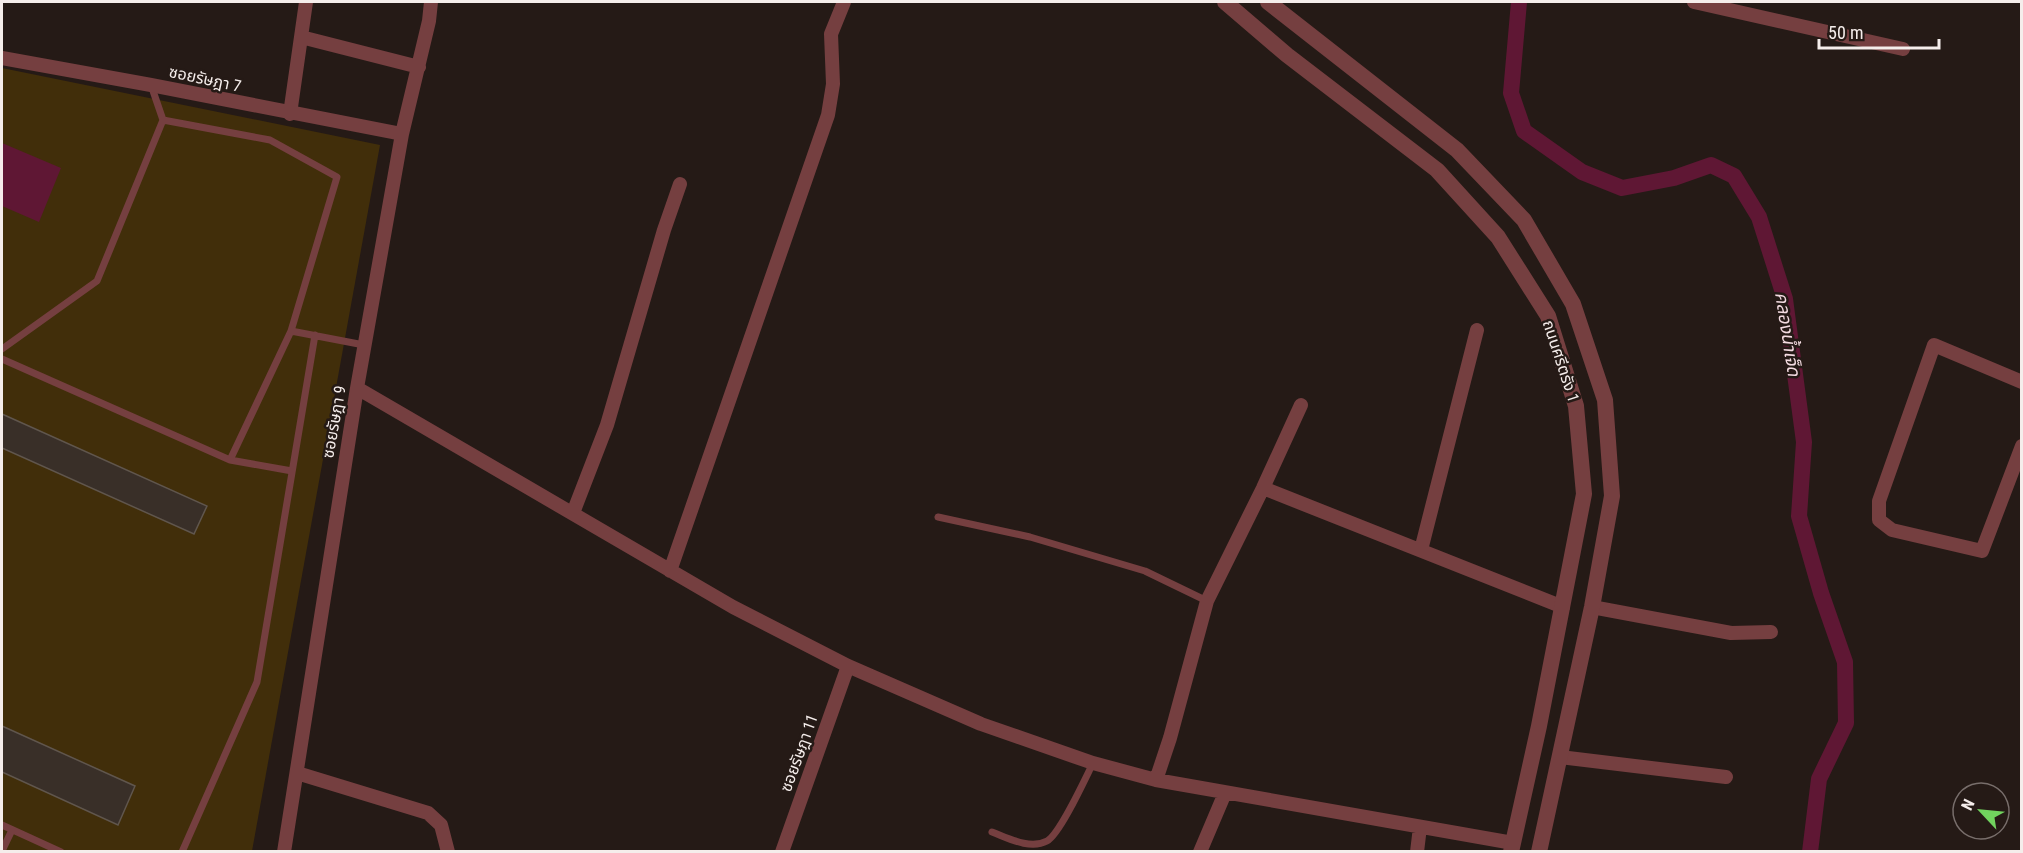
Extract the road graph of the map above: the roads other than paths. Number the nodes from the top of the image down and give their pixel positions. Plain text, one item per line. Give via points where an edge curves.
1 (306, 2) edge
2 (431, 2) edge
3 (843, 2) edge
4 (1225, 2) edge
5 (1268, 2) edge
6 (1694, 2) edge
7 (301, 37) junction
8 (1903, 49) dead end
9 (2, 58) edge
10 (419, 67) junction
11 (151, 85) junction
12 (290, 114) junction
13 (163, 120) junction
14 (402, 134) junction
15 (680, 184) dead end
16 (1477, 330) dead end
17 (291, 331) junction
18 (315, 335) junction
19 (364, 345) junction
20 (2, 349) edge
21 (2, 359) edge
22 (2022, 382) edge
23 (357, 388) junction
24 (1301, 405) dead end
25 (2022, 446) edge
26 (230, 460) junction
27 (292, 471) junction
28 (1263, 488) junction
29 (573, 513) junction
30 (938, 517) dead end
31 (1421, 550) junction
32 (670, 571) junction
33 (1206, 601) junction
34 (1563, 607) junction
35 (1592, 607) junction
36 (1771, 632) dead end
37 (849, 666) junction
38 (1560, 757) junction
39 (1093, 764) junction
40 (297, 773) junction
41 (1726, 777) dead end
42 (1156, 780) junction
43 (1225, 793) junction
44 (2, 825) edge
45 (1420, 827) junction
46 (12, 830) junction
47 (992, 832) dead end
48 (1512, 847) edge
49 (2, 851) edge
50 (61, 852) edge
51 (182, 852) edge
52 (285, 852) edge
53 (448, 852) edge
54 (782, 852) edge
55 (1200, 852) edge
56 (1417, 852) edge
57 (1539, 852) edge

1 - 7 street
2 - 10 street, ซอยรัษฎา 9
3 - 32 street via 831,34 833,84 828,115
4 - 34 street, ถนนศรีตรัง 1 via 1287,55 1437,170 1498,237 1548,316 1576,406 1584,494
5 - 35 street, ถนนศรีตรัง 1 via 1456,150 1524,220 1573,304 1605,400 1612,496
6 - 8 street
7 - 10 street
7 - 12 street
9 - 11 street, ซอยรัษฎา 7
10 - 14 street, ซอยรัษฎา 9
11 - 12 street, ซอยรัษฎา 7
11 - 13 lane
12 - 14 street, ซอยรัษฎา 7
13 - 17 lane via 270,140 337,177
13 - 20 lane via 97,281
14 - 19 street, ซอยรัษฎา 9
15 - 29 street via 607,425
16 - 31 street
17 - 18 lane
17 - 26 lane
18 - 19 lane
18 - 27 lane
19 - 23 street, ซอยรัษฎา 9
21 - 26 lane
22 - 25 street via 1934,345 1879,501 1879,520 1892,530 1982,551
23 - 29 street
23 - 40 street, ซอยรัษฎา 9
24 - 28 street
26 - 27 lane
27 - 51 lane via 257,682
28 - 31 street
28 - 33 street
29 - 32 street
30 - 33 lane via 1030,537 1145,571
31 - 34 street
32 - 37 street
33 - 42 street
34 - 48 street, ถนนศรีตรัง 1
35 - 36 street via 1731,633
35 - 38 street, ถนนศรีตรัง 1
37 - 39 street via 981,724
37 - 54 street, ซอยรัษฎา 11
38 - 41 street
38 - 57 street, ถนนศรีตรัง 1
39 - 42 street
39 - 47 lane via 1058,829 1047,841 1017,842
40 - 52 street, ซอยรัษฎา 9
40 - 53 street via 428,813 441,825
42 - 43 street
43 - 45 street
43 - 55 street
44 - 46 lane
45 - 48 street
45 - 56 street
46 - 49 lane
46 - 50 lane

